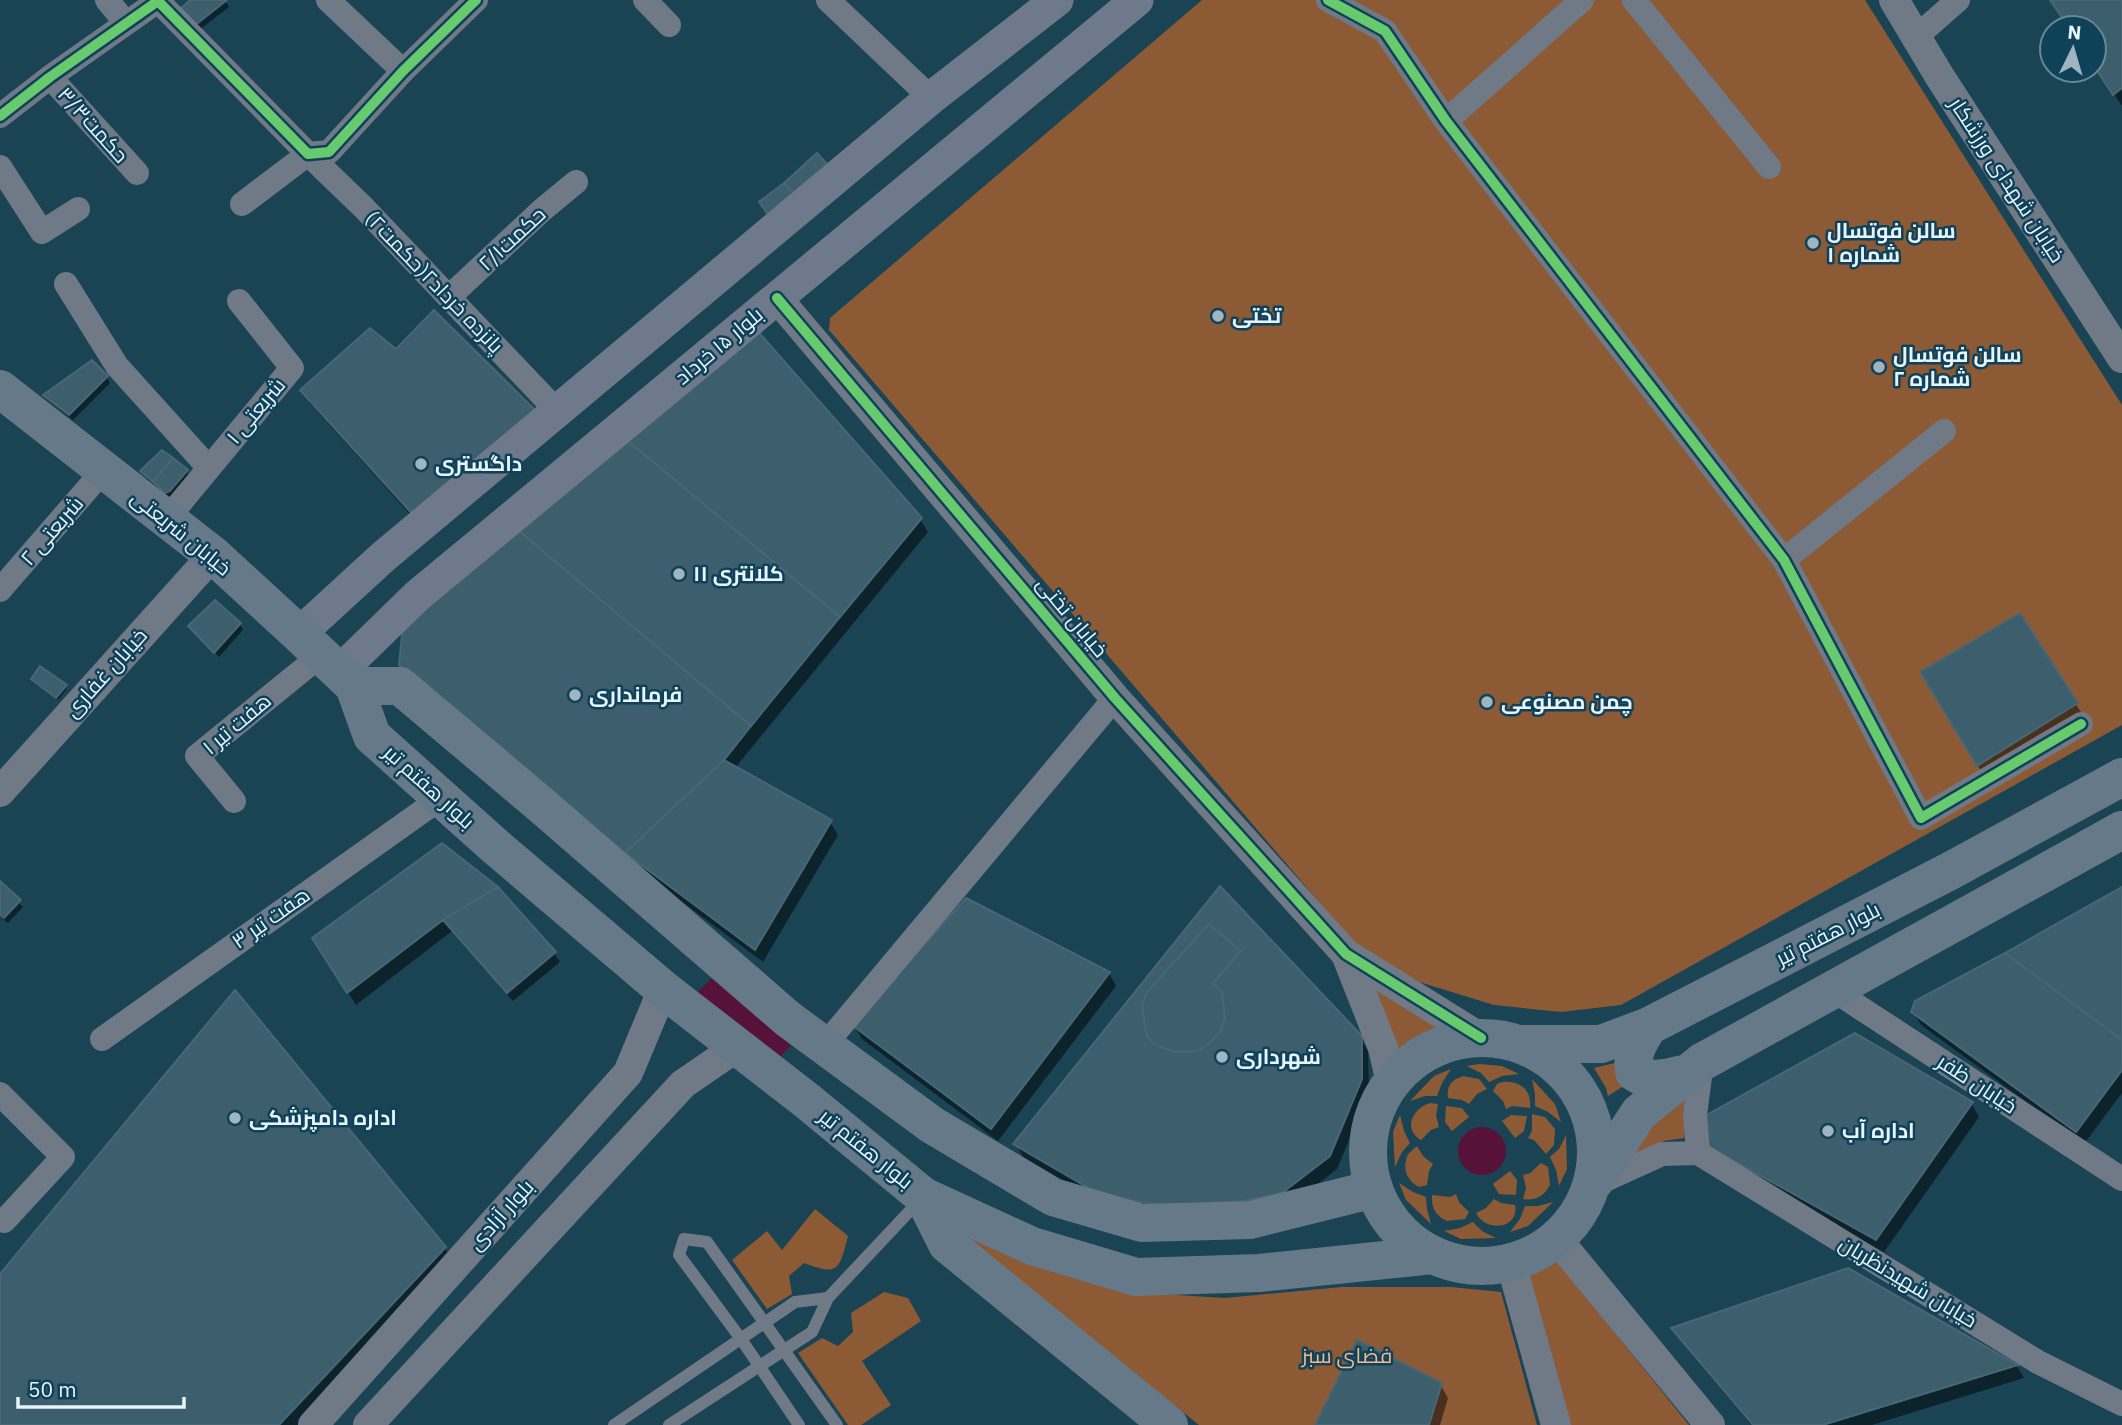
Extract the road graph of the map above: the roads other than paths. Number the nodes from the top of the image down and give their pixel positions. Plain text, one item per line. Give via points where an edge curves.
1 (107, 0) edge
2 (328, 0) edge
3 (476, 0) edge
4 (645, 0) edge
5 (828, 0) edge
6 (1058, 0) edge
7 (1137, 0) edge
8 (1328, 0) edge
9 (1582, 0) edge
10 (1634, 0) edge
11 (1894, 0) edge
12 (1958, 0) edge
13 (126, 23) junction
14 (669, 25) dead end
15 (1916, 37) junction
16 (403, 71) junction
17 (50, 77) junction
18 (931, 98) junction
19 (0, 116) edge
20 (1446, 121) junction
21 (308, 154) junction
22 (0, 167) edge
23 (1769, 167) dead end
24 (137, 173) dead end
25 (576, 183) dead end
26 (242, 204) dead end
27 (78, 209) dead end
28 (66, 284) dead end
29 (449, 297) junction
30 (777, 298) junction
31 (239, 301) dead end
32 (2122, 358) edge
33 (0, 389) edge
34 (558, 412) junction
35 (1944, 431) dead end
36 (209, 468) junction
37 (103, 471) junction
38 (166, 520) junction
39 (212, 555) junction
40 (383, 557) junction
41 (1784, 560) junction
42 (0, 590) edge
43 (417, 596) junction
44 (328, 662) junction
45 (1115, 698) junction
46 (2081, 724) dead end
47 (2122, 777) edge
48 (0, 792) edge
49 (441, 798) junction
50 (234, 801) dead end
51 (540, 804) junction
52 (2122, 830) edge
53 (496, 848) junction
54 (1346, 954) junction
55 (663, 989) junction
56 (1832, 990) junction
57 (1649, 1026) junction
58 (1481, 1038) junction
59 (102, 1039) dead end
60 (1520, 1044) junction
61 (824, 1046) junction
62 (737, 1047) junction
63 (1695, 1068) junction
64 (1391, 1083) junction
65 (0, 1094) edge
66 (1698, 1153) junction
67 (2122, 1179) edge
68 (1592, 1186) junction
69 (1374, 1189) junction
70 (923, 1196) junction
71 (4, 1222) dead end
72 (1557, 1239) junction
73 (1433, 1255) junction
74 (1511, 1263) junction
75 (828, 1298) junction
76 (764, 1323) junction
77 (741, 1339) junction
78 (784, 1350) junction
79 (760, 1366) junction
80 (2122, 1404) edge
81 (313, 1425) edge
82 (368, 1425) edge
83 (614, 1425) edge
84 (669, 1425) edge
85 (799, 1425) edge
86 (836, 1425) edge
87 (1169, 1425) edge
88 (1556, 1425) edge
89 (1710, 1425) edge

1 - 13 street
2 - 16 street
3 - 16 street
4 - 14 street
5 - 18 street
6 - 18 main road
7 - 30 main road, بلوار ۱۵ خرداد
8 - 20 street via 1385,31
9 - 20 street
10 - 23 street
11 - 15 street, خیابان شهدای ورزشکار
12 - 15 street
13 - 17 street
13 - 21 street, پانزده خرداد۲(حکمت۲) via 158,1
15 - 32 street, خیابان شهدای ورزشکار
16 - 21 street via 329,152
17 - 19 street
17 - 24 street, حکمت۳/۳
18 - 34 main road
20 - 41 street
21 - 26 street
21 - 29 street, پانزده خرداد۲(حکمت۲)
22 - 27 street via 42,232
25 - 29 street, حکمت۲/۱
28 - 36 street via 117,366
29 - 34 street, پانزده خرداد۲(حکمت۲)
30 - 43 main road, بلوار ۱۵ خرداد
30 - 45 street, خیابان تختی
31 - 36 street, شریعتی ۱ via 292,368
33 - 37 main road, خیابان شریعتی
34 - 40 main road
35 - 41 street
36 - 38 street, شریعتی ۱
37 - 38 main road, خیابان شریعتی
37 - 42 street, شریعتی ۲
38 - 39 main road, خیابان شریعتی
39 - 44 main road, خیابان شریعتی
39 - 48 street, خیابان غفاری
40 - 43 main road via 389,578
40 - 44 main road
41 - 46 street via 1921,818
43 - 44 main road, بلوار ۱۵ خرداد
44 - 49 main road, بلوار هفتم تیر via 372,736
44 - 50 street, هفت تیر ۱ via 197,756
44 - 51 main road via 400,686
45 - 54 street, خیابان تختی
45 - 61 street
47 - 57 main road, بلوار هفتم تیر via 1951,871
49 - 53 main road, بلوار هفتم تیر
49 - 59 street, هفت تیر ۳
51 - 53 main road
51 - 61 main road via 741,981
52 - 56 main road
53 - 55 main road, بلوار هفتم تیر
54 - 58 street
54 - 64 street via 1383,1048
55 - 62 main road, بلوار هفتم تیر
55 - 81 street, بلوار آزادی via 628,1073
56 - 63 main road
56 - 67 street, خیابان ظفر
57 - 60 main road, بلوار هفتم تیر via 1601,1044
57 - 63 main road via 1632,1059 1634,1072 1659,1079
58 - 60 main road
58 - 64 main road via 1447,1044 1416,1059
60 - 68 main road via 1551,1060 1576,1086 1592,1117 1597,1152
61 - 69 main road via 932,1125 1054,1196 1142,1223 1250,1220
62 - 70 main road, بلوار هفتم تیر
62 - 82 street via 683,1084
63 - 66 street
63 - 68 main road via 1639,1113
64 - 69 main road via 1378,1104 1369,1134 1368,1166
65 - 71 street via 63,1157
66 - 68 street via 1662,1154
66 - 80 street, خیابان شهیدنظریان via 2038,1362
68 - 72 main road via 1582,1209
69 - 73 main road via 1387,1216 1407,1239
70 - 73 main road, بلوار هفتم تیر via 1032,1246 1136,1277 1259,1273
70 - 75 lane
70 - 87 main road via 947,1244
72 - 74 main road
72 - 89 street
73 - 74 main road via 1485,1267
74 - 88 street
75 - 76 lane via 795,1302
75 - 78 lane via 812,1332
76 - 77 lane
76 - 77 lane via 707,1242 684,1239 679,1255
76 - 78 lane
77 - 79 lane
77 - 83 lane
78 - 79 lane
78 - 86 lane
79 - 84 lane
79 - 85 lane

